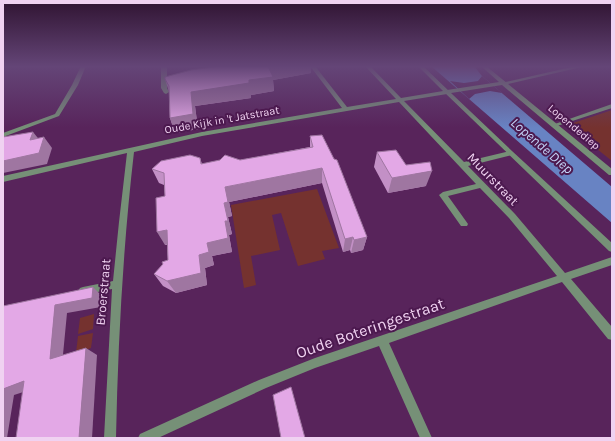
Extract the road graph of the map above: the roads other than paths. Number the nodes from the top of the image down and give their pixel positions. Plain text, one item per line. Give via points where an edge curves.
1 (73, 87) edge
2 (164, 87) edge
3 (328, 87) edge
4 (387, 87) edge
5 (442, 87) edge
6 (478, 87) edge
7 (508, 87) edge
8 (166, 92) edge
9 (448, 92) junction
10 (400, 100) junction
11 (612, 106) edge
12 (346, 110) junction
13 (555, 125) junction
14 (3, 135) edge
15 (131, 150) junction
16 (510, 153) junction
17 (463, 165) junction
18 (612, 173) edge
19 (3, 178) edge
20 (482, 185) junction
21 (464, 224) dead end
22 (612, 248) edge
23 (612, 261) edge
24 (564, 278) junction
25 (118, 284) junction
26 (72, 293) edge
27 (612, 336) edge
28 (382, 340) junction
29 (110, 438) edge
30 (144, 438) edge
31 (426, 438) edge

1 - 14 street via 57,115
2 - 8 street
3 - 12 street
4 - 10 street, Muurstraat
5 - 9 street
6 - 9 street, Oude Kijk in 't Jatstraat
7 - 13 street, Lopendediep
9 - 10 street, Oude Kijk in 't Jatstraat
9 - 16 street
10 - 12 street, Oude Kijk in 't Jatstraat
10 - 17 street, Muurstraat
11 - 13 street
12 - 15 street, Oude Kijk in 't Jatstraat via 202,134
13 - 18 street, Lopendediep
15 - 19 street, Oude Kijk in 't Jatstraat
15 - 25 street, Broerstraat
16 - 17 street
16 - 22 street
17 - 20 street, Muurstraat
20 - 21 street via 443,195
20 - 24 street, Muurstraat via 512,216
23 - 24 street, Oude Boteringestraat
24 - 27 street, Muurstraat
24 - 28 street, Oude Boteringestraat
25 - 26 street
25 - 29 street, Broerstraat
28 - 30 street, Oude Boteringestraat via 314,363 263,384
28 - 31 street

